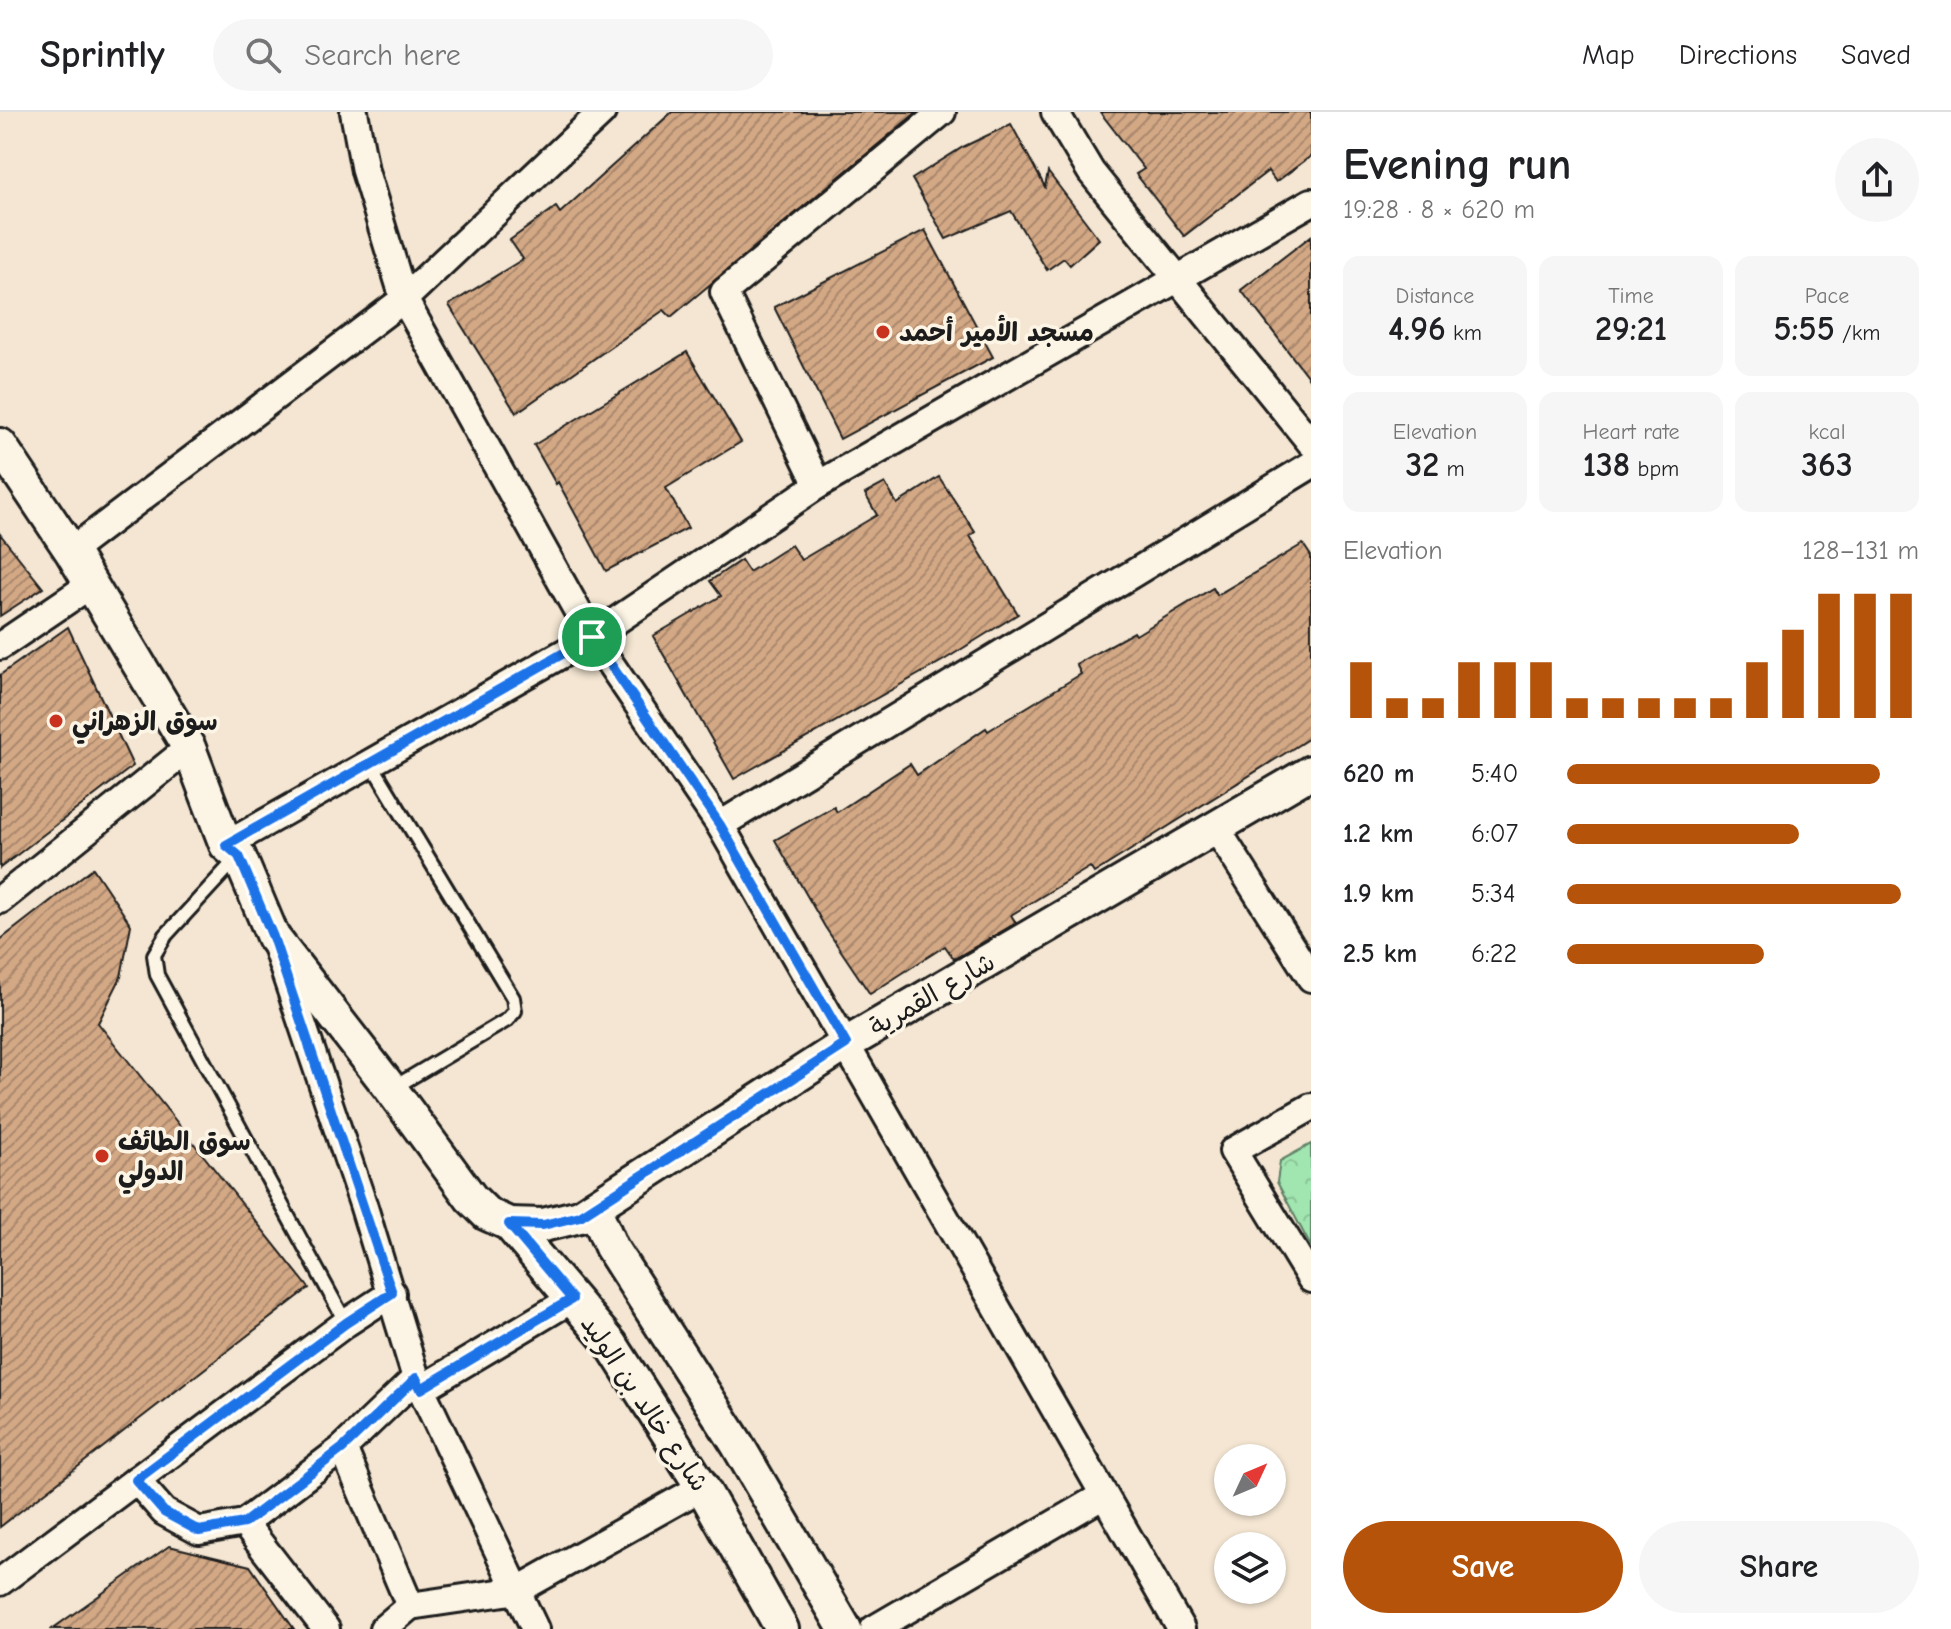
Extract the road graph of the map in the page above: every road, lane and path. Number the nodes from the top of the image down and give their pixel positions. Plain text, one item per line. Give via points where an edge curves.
1 (354, 112) edge
2 (602, 112) edge
3 (942, 112) edge
4 (1055, 112) edge
5 (1311, 202) edge
6 (1178, 278) junction
7 (404, 299) junction
8 (1311, 443) edge
9 (0, 445) edge
10 (1311, 465) edge
11 (818, 485) junction
12 (71, 551) junction
13 (90, 585) junction
14 (592, 637) junction
15 (0, 646) edge
16 (189, 748) junction
17 (371, 763) junction
18 (1311, 772) edge
19 (720, 825) junction
20 (1216, 828) junction
21 (232, 851) junction
22 (0, 900) edge
23 (273, 937) junction
24 (1308, 966) edge
25 (846, 1044) junction
26 (391, 1089) junction
27 (1311, 1107) edge
28 (594, 1207) junction
29 (509, 1224) junction
30 (1311, 1279) edge
31 (392, 1293) junction
32 (572, 1299) junction
33 (346, 1323) junction
34 (418, 1384) junction
35 (343, 1448) junction
36 (136, 1480) junction
37 (702, 1487) junction
38 (1104, 1495) junction
39 (244, 1523) junction
40 (0, 1582) edge
41 (518, 1590) junction
42 (410, 1606) junction
43 (326, 1629) edge
44 (383, 1629) edge
45 (535, 1629) edge
46 (782, 1629) edge
47 (845, 1629) edge
48 (874, 1629) edge
49 (1181, 1629) edge

1 - 7 street via 365,171
2 - 7 street
3 - 11 street via 724,292
4 - 6 street via 1091,172
5 - 6 street
6 - 8 street
6 - 11 street
7 - 12 street
7 - 14 street
9 - 12 street, شارع خالد بن الوليد
10 - 19 street
11 - 14 street
12 - 13 street, شارع خالد بن الوليد
13 - 15 street
13 - 16 street, شارع خالد بن الوليد
14 - 17 street
14 - 19 street
16 - 21 street, شارع خالد بن الوليد
16 - 22 street
17 - 21 street
17 - 26 lane via 513,998 515,1011
18 - 20 street, شارع القمرية
19 - 25 street
20 - 24 street
20 - 25 street, شارع القمرية
21 - 23 street, شارع خالد بن الوليد
21 - 33 lane via 166,935 154,955 157,975
23 - 26 street, شارع خالد بن الوليد
23 - 31 street
25 - 28 street, شارع القمرية
25 - 38 street
26 - 29 street, شارع خالد بن الوليد via 471,1198 487,1214
27 - 30 street via 1233,1151
28 - 29 street, شارع القمرية via 543,1225
28 - 47 street, شارع خالد بن الوليد via 611,1247 737,1444
29 - 32 street, شارع خالد بن الوليد
31 - 33 street
31 - 34 street
32 - 34 street
32 - 37 street, شارع خالد بن الوليد via 611,1344
33 - 36 street
34 - 35 street
34 - 41 street
35 - 39 street
35 - 42 street
36 - 39 street via 164,1512 199,1531
36 - 40 street
37 - 41 street
37 - 46 street, شارع خالد بن الوليد
38 - 48 street
38 - 49 street
39 - 43 street
41 - 42 street
41 - 45 street
42 - 44 street

